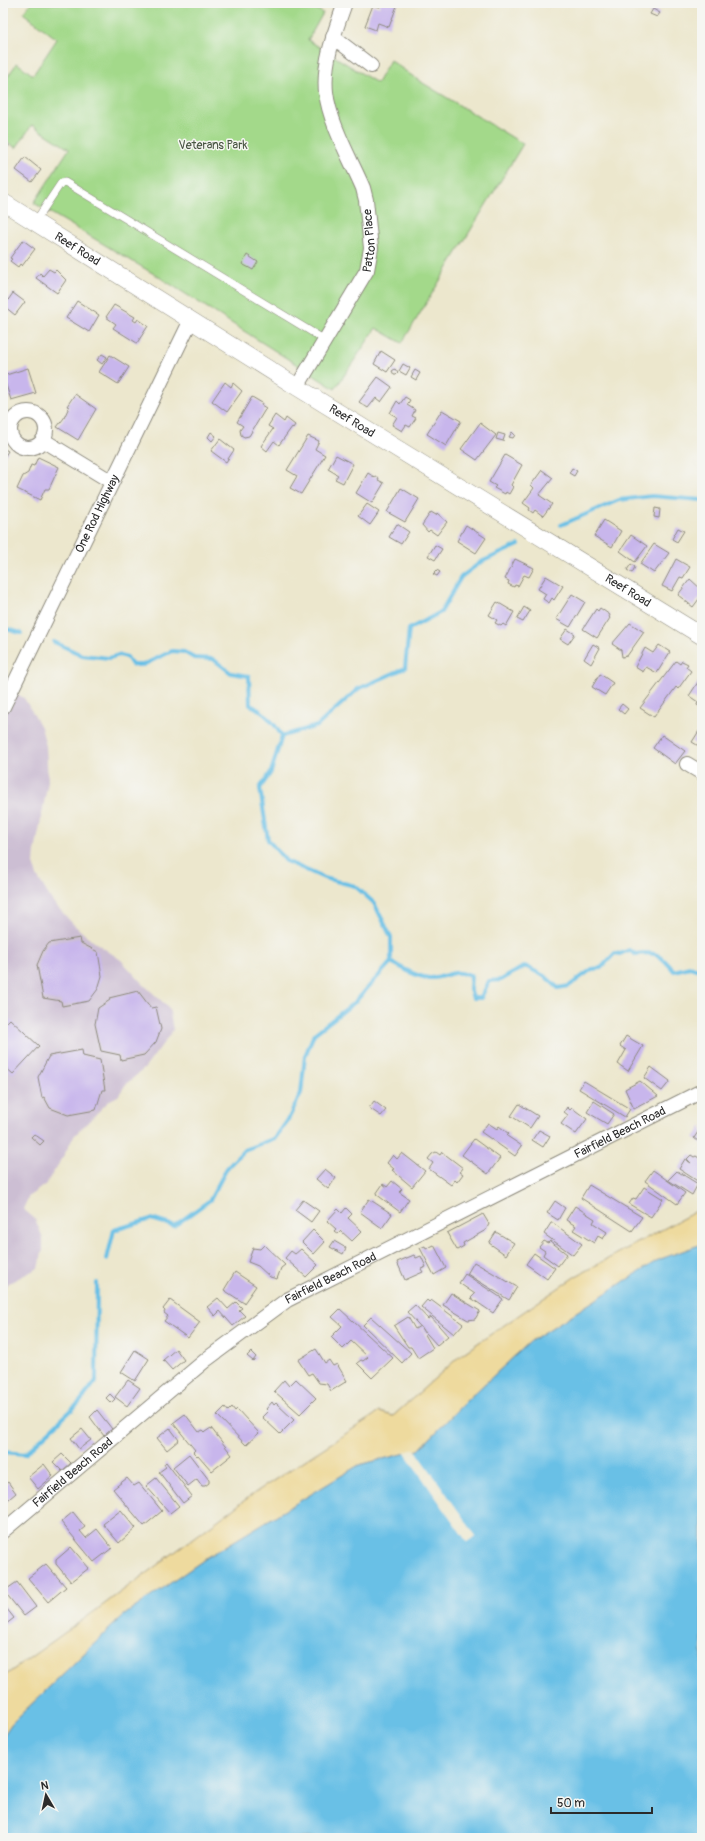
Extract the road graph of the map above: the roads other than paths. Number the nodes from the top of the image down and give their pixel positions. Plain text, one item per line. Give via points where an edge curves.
1 (345, 3) edge
2 (333, 37) junction
3 (371, 66) dead end
4 (3, 202) edge
5 (35, 222) junction
6 (191, 320) junction
7 (325, 340) junction
8 (298, 387) junction
9 (11, 424) junction
10 (3, 437) edge
11 (43, 440) junction
12 (112, 482) junction
13 (702, 636) edge
14 (3, 707) edge
15 (687, 764) dead end
16 (702, 773) edge
17 (702, 1092) edge
18 (3, 1531) edge

1 - 2 street, Patton Place
2 - 3 street
2 - 7 street, Patton Place via 327,64 326,91 331,114 363,188 371,248 367,270
4 - 5 street, Reef Road
5 - 6 street, Reef Road
5 - 7 lane via 61,183 66,182
6 - 8 street, Reef Road
6 - 12 street, One Rod Highway
7 - 8 street, Patton Place
8 - 13 street, Reef Road
9 - 10 lane
9 - 11 street via 11,435 22,447 34,447
9 - 11 street via 23,413 37,414 45,423
11 - 12 street
12 - 14 street, One Rod Highway
15 - 16 street
17 - 18 street, Fairfield Beach Road via 287,1300 207,1359

